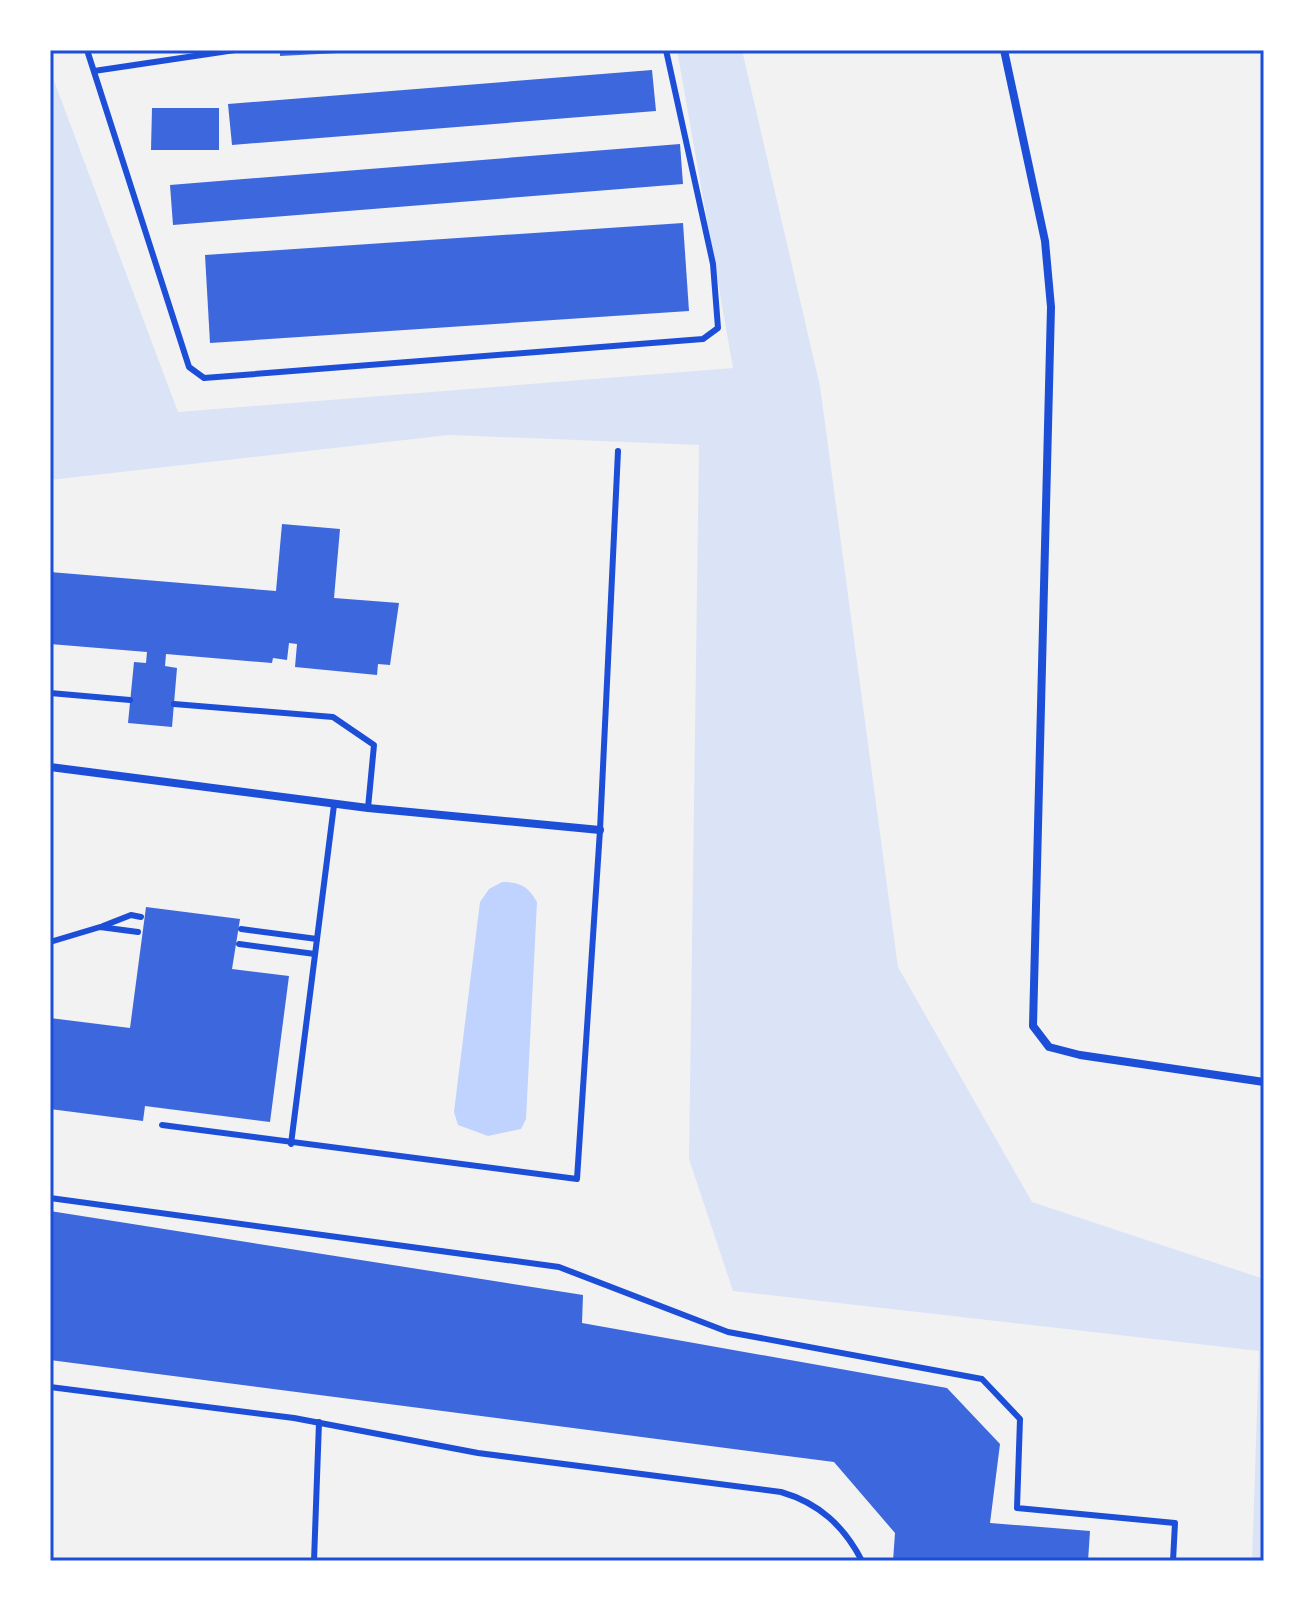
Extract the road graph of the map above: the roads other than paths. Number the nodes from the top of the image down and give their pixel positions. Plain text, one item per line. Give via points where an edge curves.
1 (87, 50) edge
2 (235, 50) edge
3 (666, 50) edge
4 (1004, 50) edge
5 (94, 71) junction
6 (618, 451) dead end
7 (50, 693) edge
8 (130, 700) dead end
9 (174, 704) dead end
10 (50, 767) edge
11 (334, 805) junction
12 (368, 808) junction
13 (600, 830) junction
14 (141, 917) dead end
15 (100, 927) junction
16 (241, 929) dead end
17 (138, 932) dead end
18 (317, 939) junction
19 (50, 942) edge
20 (239, 944) dead end
21 (315, 954) junction
22 (1264, 1082) edge
23 (162, 1125) dead end
24 (291, 1144) junction
25 (50, 1198) edge
26 (50, 1387) edge
27 (319, 1422) junction
28 (314, 1561) edge
29 (862, 1561) edge
30 (1173, 1561) edge

1 - 5 lane
2 - 5 lane
3 - 5 lane via 713,264 718,328 703,339 204,378 189,367
4 - 22 street via 1045,241 1051,307 1033,1026 1049,1047 1080,1055
6 - 13 lane
7 - 8 lane
9 - 12 lane via 333,717 374,745
10 - 11 street
11 - 12 street
11 - 18 lane
12 - 13 street
13 - 24 lane via 577,1179
14 - 15 lane via 131,915
15 - 17 lane
15 - 19 lane
16 - 18 lane
18 - 21 lane
20 - 21 lane
21 - 24 lane
23 - 24 lane
25 - 30 lane via 559,1267 728,1332 982,1379 1020,1419 1017,1508 1175,1523
26 - 27 lane
27 - 28 lane
27 - 29 lane via 478,1453 781,1492 805,1501 842,1527

